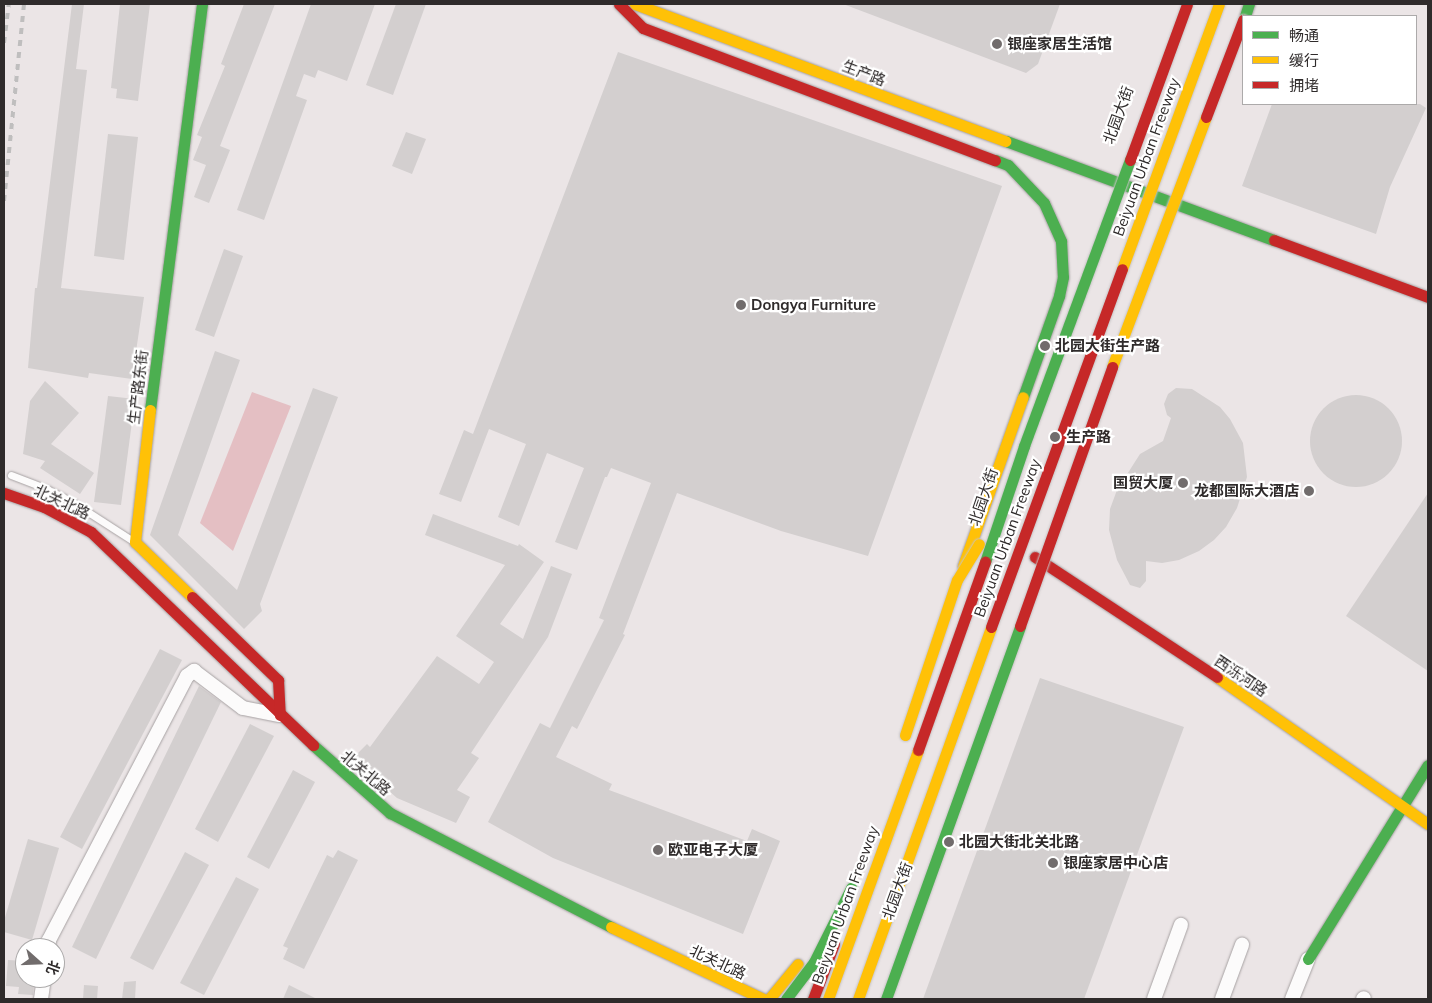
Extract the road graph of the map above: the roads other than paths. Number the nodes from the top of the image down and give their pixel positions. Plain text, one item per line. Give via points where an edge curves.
1 (202, 4) edge
2 (619, 4) edge
3 (635, 4) edge
4 (1177, 4) edge
5 (1187, 4) edge
6 (1219, 4) edge
7 (1242, 23) edge
8 (1226, 31) dead end
9 (1137, 105) dead end
10 (1128, 130) dead end
11 (1111, 182) junction
12 (1165, 201) junction
13 (1428, 297) edge
14 (1057, 445) junction
15 (1024, 446) junction
16 (11, 475) dead end
17 (4, 493) edge
18 (135, 542) junction
19 (1035, 557) junction
20 (957, 580) junction
21 (1036, 584) junction
22 (928, 662) junction
23 (997, 693) junction
24 (280, 715) junction
25 (900, 750) dead end
26 (1428, 765) edge
27 (909, 772) junction
28 (932, 793) junction
29 (1401, 806) junction
30 (1428, 824) edge
31 (1181, 925) dead end
32 (52, 938) edge
33 (1242, 945) dead end
34 (1308, 959) joint
35 (763, 999) edge
36 (770, 999) edge
37 (786, 999) edge
38 (814, 999) edge
39 (828, 999) edge
40 (858, 999) edge
41 (874, 999) edge
42 (886, 999) edge
43 (1154, 999) edge
44 (1222, 999) edge
45 (1292, 999) edge

1 - 18 main road, 生产路东街
2 - 20 main road, bridge via 643,28 1008,165 1030,187 1053,219 1061,241 1063,261 1059,296
3 - 11 main road, 生产路
4 - 9 main road, 北园大街
5 - 15 main road, Beiyuan Urban Freeway, bridge
6 - 14 main road, Beiyuan Urban Freeway, bridge
7 - 21 main road, bridge via 1137,299
8 - 12 main road, 北园大街
10 - 11 main road, 北园大街
11 - 12 main road, 生产路
11 - 38 main road, 北园大街 via 898,785
12 - 13 main road
12 - 19 main road, 北园大街 via 1106,353
14 - 21 main road, bridge
14 - 28 main road, Beiyuan Urban Freeway, bridge
15 - 20 main road, bridge via 980,542
15 - 27 main road, Beiyuan Urban Freeway, bridge
16 - 18 lane via 74,503
17 - 24 main road, 北关北路 via 44,507 91,532
18 - 24 main road via 278,680
19 - 29 main road, 西泺河路 via 1228,685
19 - 41 main road, 北园大街
20 - 22 main road, bridge
21 - 23 main road, bridge
22 - 25 main road, bridge
22 - 27 main road, bridge
23 - 28 main road, bridge
23 - 42 main road, bridge
24 - 32 street via 243,708 194,671 187,676
24 - 35 main road, 北关北路 via 390,813 638,941
26 - 29 main road
27 - 39 main road, Beiyuan Urban Freeway, bridge
28 - 40 main road, Beiyuan Urban Freeway, bridge
29 - 30 main road, 西泺河路
29 - 34 main road
31 - 43 street
33 - 44 street
34 - 45 street
36 - 37 main road, bridge via 808,952 854,881 814,962

